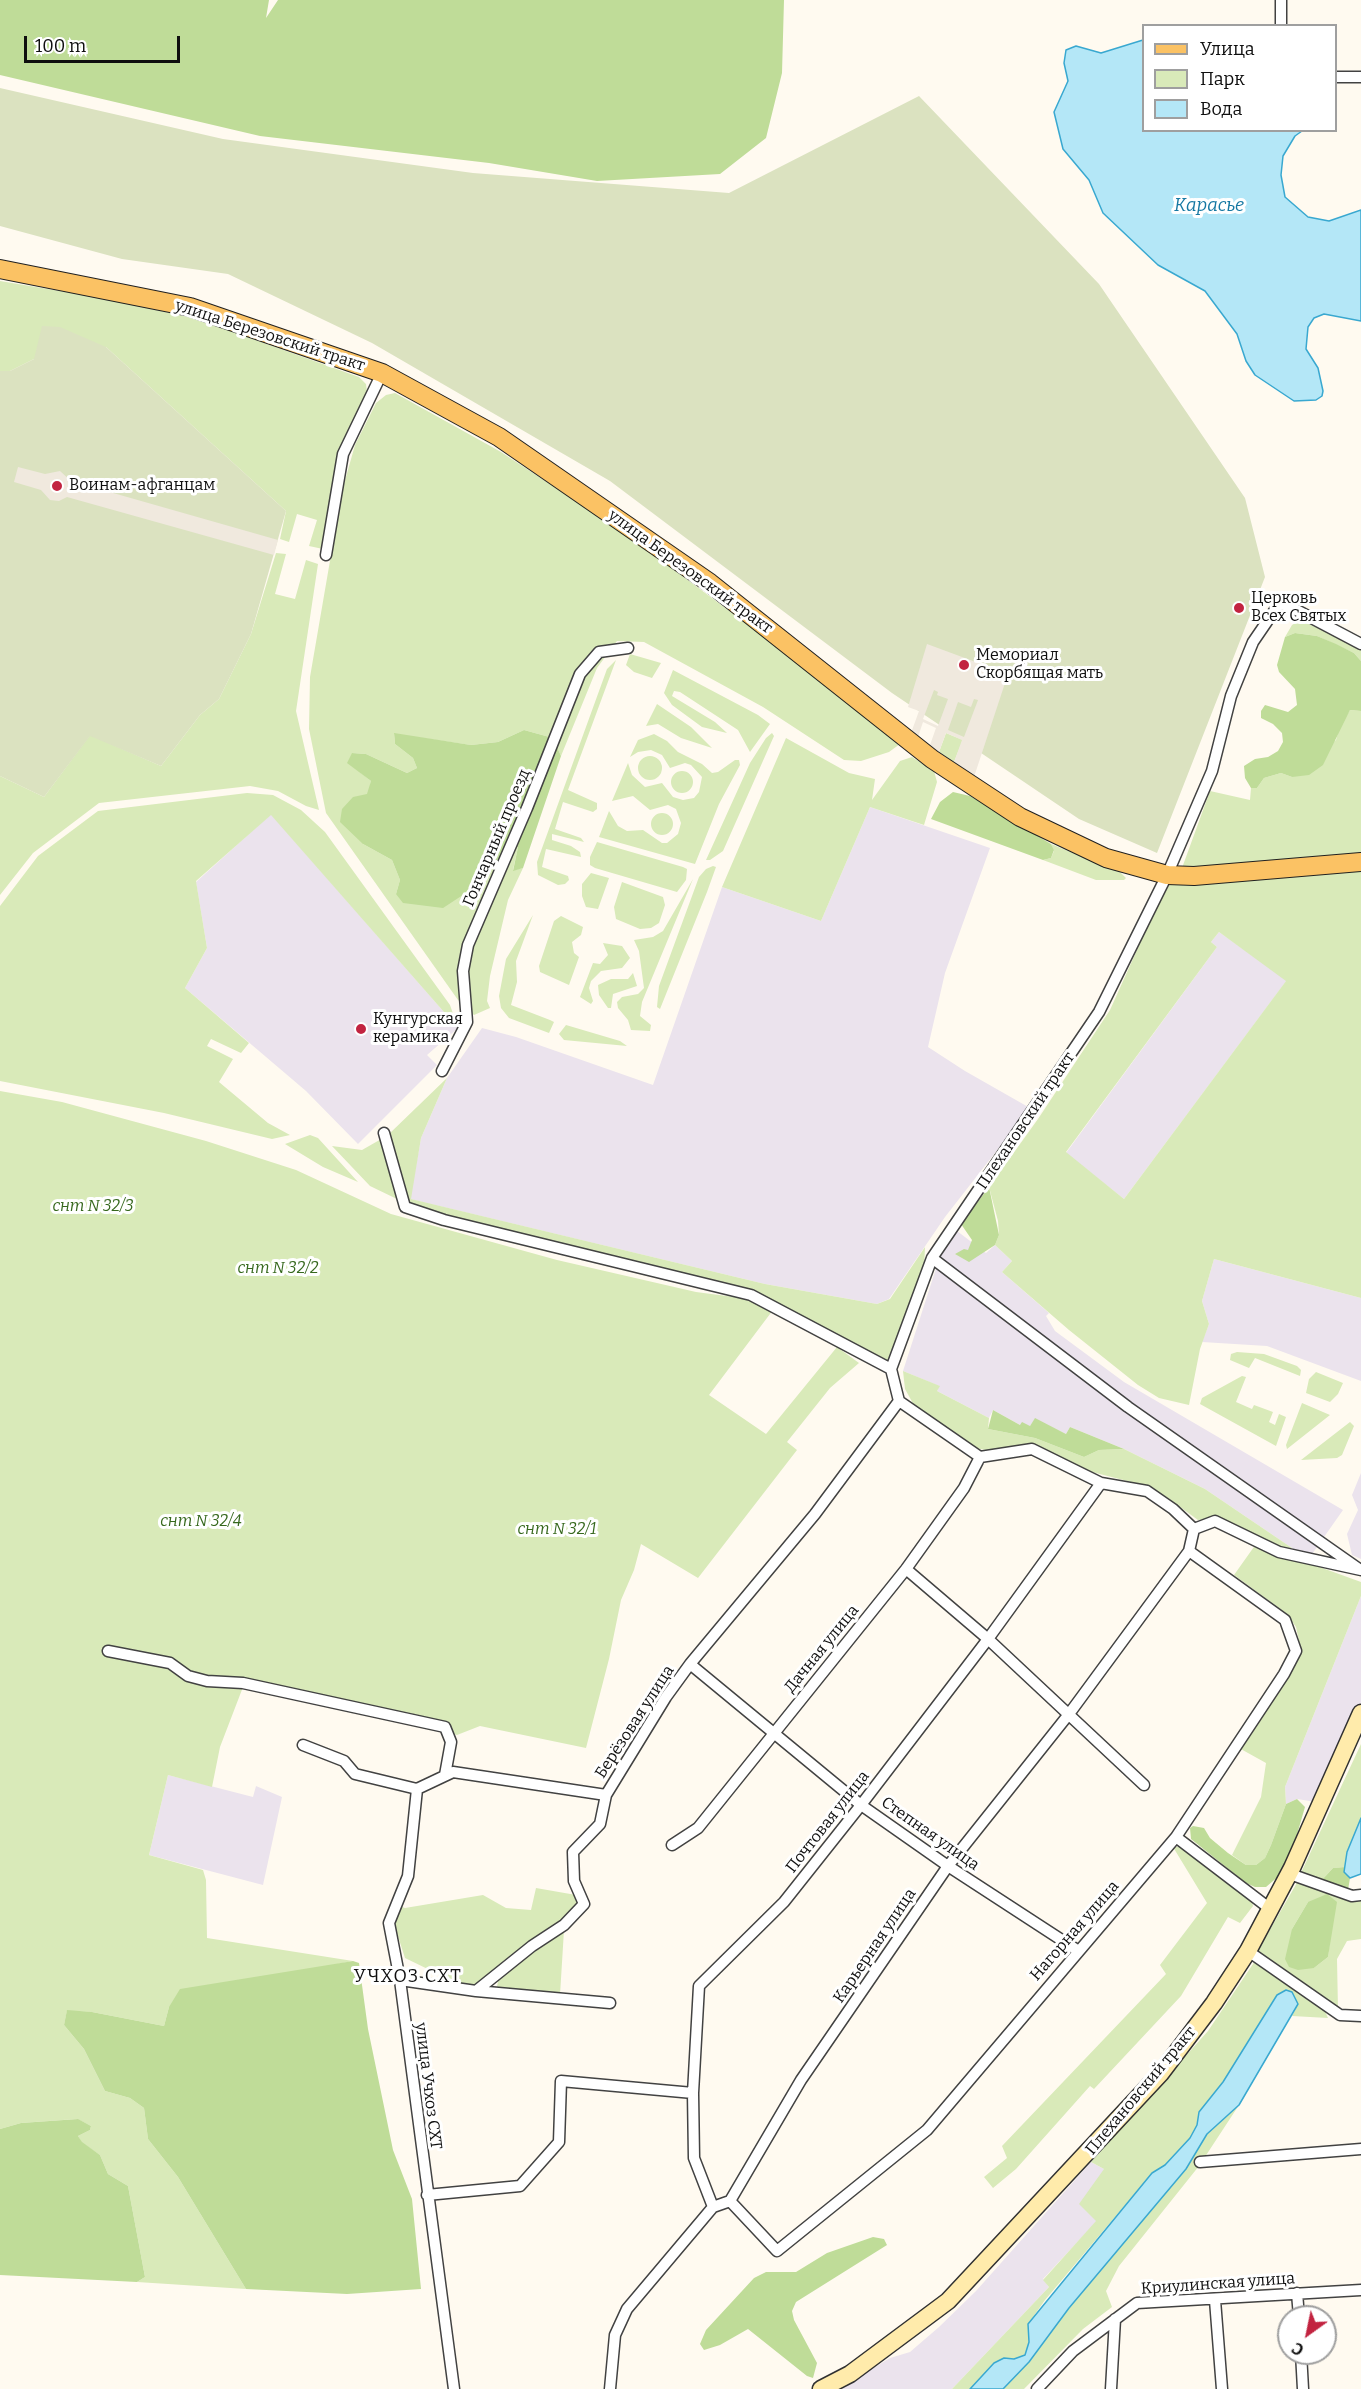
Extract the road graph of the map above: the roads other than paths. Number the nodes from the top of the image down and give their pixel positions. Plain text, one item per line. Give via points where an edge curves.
1 (1281, 0) edge
2 (1281, 24) edge
3 (1337, 77) edge
4 (1361, 77) edge
5 (0, 269) edge
6 (382, 373) junction
7 (326, 555) dead end
8 (1361, 644) edge
9 (628, 648) dead end
10 (1361, 862) edge
11 (1167, 875) junction
12 (442, 1071) dead end
13 (384, 1133) dead end
14 (932, 1258) junction
15 (891, 1369) junction
16 (899, 1401) junction
17 (980, 1457) junction
18 (1101, 1483) junction
19 (1194, 1528) junction
20 (1189, 1551) junction
21 (906, 1569) junction
22 (1361, 1570) edge
23 (988, 1639) junction
24 (108, 1651) dead end
25 (690, 1664) junction
26 (1361, 1713) edge
27 (1069, 1714) junction
28 (773, 1735) junction
29 (303, 1746) dead end
30 (445, 1775) junction
31 (1144, 1785) dead end
32 (417, 1789) junction
33 (606, 1795) junction
34 (861, 1805) junction
35 (1176, 1837) junction
36 (672, 1845) dead end
37 (948, 1866) junction
38 (1290, 1874) junction
39 (1361, 1895) edge
40 (1269, 1908) junction
41 (1077, 1950) junction
42 (1248, 1951) junction
43 (400, 1980) junction
44 (476, 1991) junction
45 (610, 2003) dead end
46 (1361, 2016) edge
47 (693, 2093) junction
48 (1361, 2149) edge
49 (1200, 2162) dead end
50 (426, 2195) junction
51 (730, 2201) junction
52 (712, 2207) junction
53 (1361, 2290) edge
54 (1297, 2293) junction
55 (1215, 2300) junction
56 (1298, 2305) edge
57 (1115, 2319) junction
58 (1302, 2365) edge
59 (454, 2389) edge
60 (610, 2389) edge
61 (821, 2389) edge
62 (1036, 2389) edge
63 (1112, 2389) edge
64 (1222, 2389) edge
65 (1303, 2389) edge

1 - 2 street
3 - 4 street
5 - 6 main road, улица Березовский тракт via 190,307
6 - 7 street via 343,454
6 - 11 main road, улица Березовский тракт via 499,437 691,570 932,759 1020,817 1106,858
8 - 11 street, Плехановский тракт via 1279,604 1253,642 1231,696 1212,771
9 - 12 street, Гончарный проезд via 599,652 580,674 468,945 464,971 467,1022
10 - 11 main road, улица Березовский тракт via 1230,874
11 - 14 street, Плехановский тракт via 1099,1012
13 - 15 street via 405,1207 751,1295
14 - 15 street, Плехановский тракт
14 - 22 street via 1128,1407
15 - 16 street
16 - 17 street
16 - 25 street, Берёзовая улица via 815,1514
17 - 18 street via 1032,1449
17 - 21 street, Дачная улица via 964,1488
18 - 19 street via 1147,1491
18 - 23 street, Почтовая улица
19 - 20 street, Карьерная улица
19 - 22 street via 1215,1521 1279,1552
20 - 27 street, Карьерная улица
20 - 35 street, Нагорная улица via 1285,1620 1296,1651
21 - 23 street
21 - 28 street, Дачная улица
23 - 27 street
23 - 34 street, Почтовая улица
24 - 30 street via 170,1663 188,1676 207,1681 243,1683 445,1727 451,1742
25 - 28 street, Степная улица
25 - 33 street, Берёзовая улица
26 - 38 street, Плехановский тракт
27 - 31 street
27 - 37 street, Карьерная улица
28 - 34 street, Степная улица
28 - 36 street, Дачная улица via 698,1828
29 - 32 street via 344,1761 354,1774
30 - 32 street
30 - 33 street via 453,1772
32 - 43 street, улица Учхоз СХТ via 408,1876 389,1923
33 - 44 street, Берёзовая улица via 600,1824 573,1852 574,1881 584,1904 564,1924
34 - 37 street, Степная улица
34 - 47 street, Почтовая улица via 784,1902 699,1986
35 - 40 street
35 - 41 street, Нагорная улица
37 - 41 street, Степная улица
37 - 51 street, Карьерная улица via 801,2080
38 - 39 street via 1352,1896
38 - 40 street, Плехановский тракт
40 - 42 street, Плехановский тракт
41 - 51 street, Нагорная улица via 927,2130 777,2252
42 - 46 street via 1340,2015
42 - 61 street, Плехановский тракт via 1161,2073 948,2301 850,2374
43 - 44 street
43 - 50 street, улица Учхоз СХТ
44 - 45 street
47 - 50 street via 561,2081 560,2142 520,2186
47 - 52 street, Почтовая улица via 693,2158
48 - 49 street
50 - 59 street, улица Учхоз СХТ
51 - 52 street
52 - 60 street via 627,2309 615,2335
53 - 54 street, Криулинская улица
54 - 55 street, Криулинская улица
54 - 56 street
55 - 57 street, Криулинская улица via 1137,2303
55 - 64 street
57 - 62 street, Криулинская улица via 1073,2351
57 - 63 street
58 - 65 street

